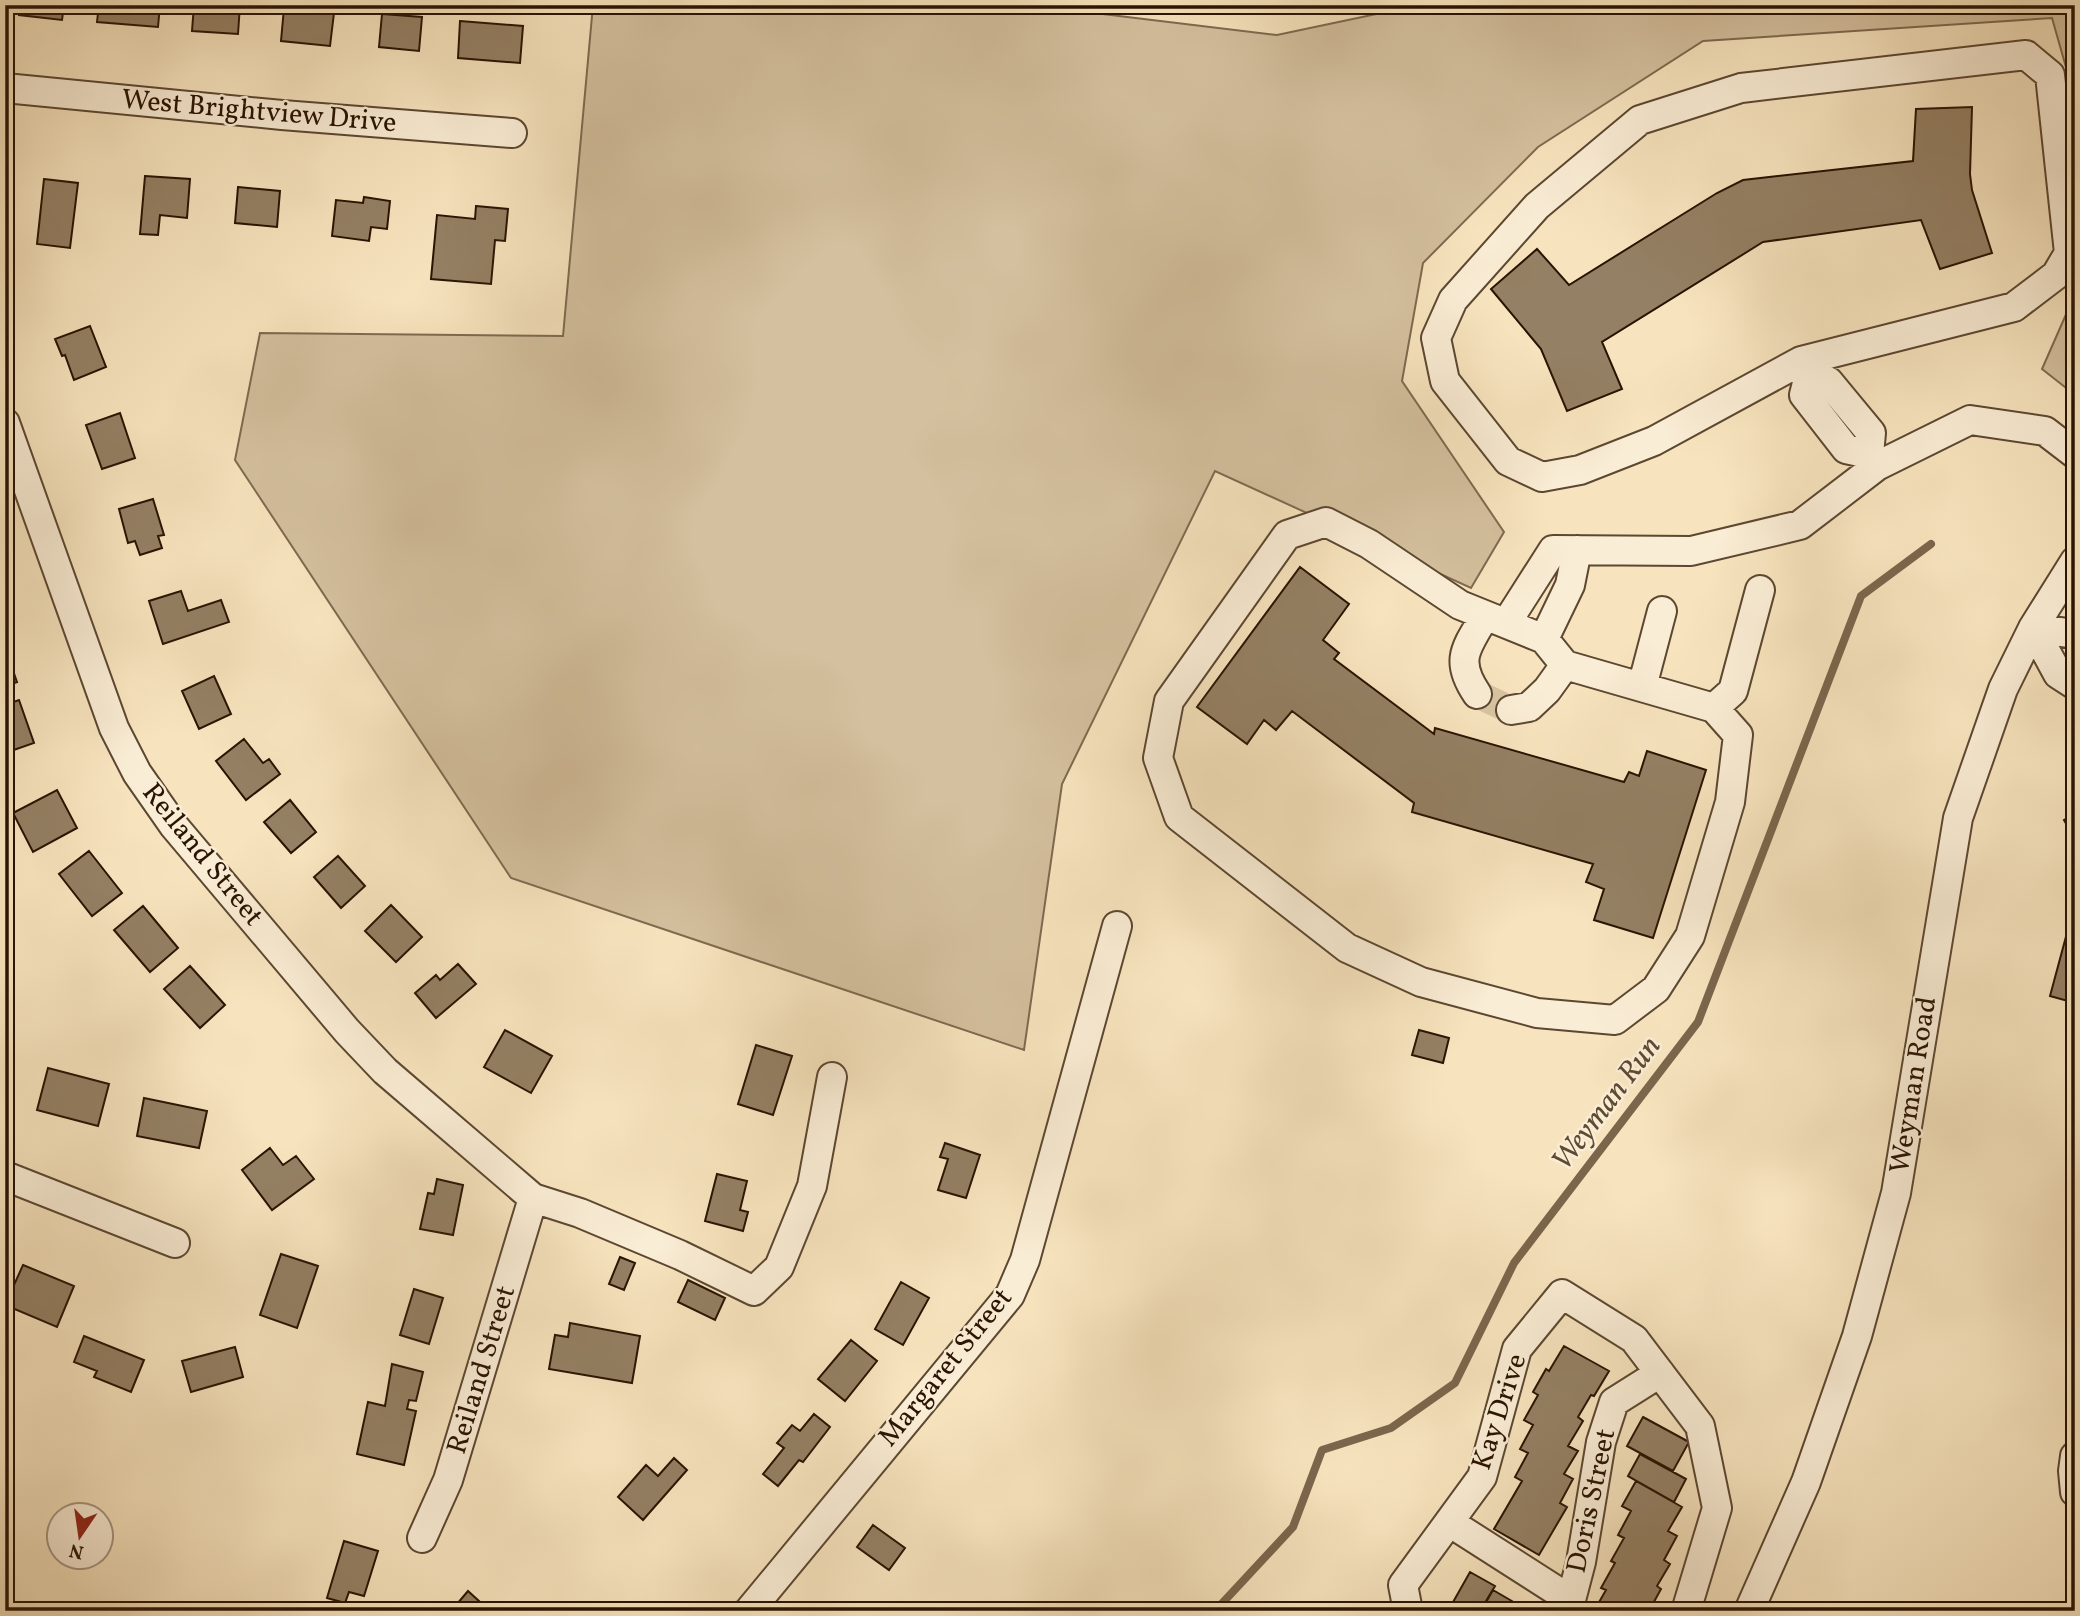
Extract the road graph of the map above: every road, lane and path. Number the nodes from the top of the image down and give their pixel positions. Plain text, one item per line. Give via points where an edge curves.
1 (5, 88) edge
2 (512, 134) dead end
3 (1805, 368) junction
4 (5, 423) edge
5 (2075, 454) edge
6 (1873, 460) junction
7 (1577, 550) junction
8 (2075, 561) edge
9 (1760, 590) dead end
10 (1662, 611) dead end
11 (1496, 619) junction
12 (2033, 628) junction
13 (2075, 634) edge
14 (1544, 639) junction
15 (1564, 665) junction
16 (2075, 685) edge
17 (1642, 687) junction
18 (1477, 694) tunnel mouth
19 (1714, 708) junction
20 (1511, 710) dead end
21 (1116, 926) dead end
22 (832, 1077) dead end
23 (5, 1176) edge
24 (533, 1198) junction
25 (175, 1243) dead end
26 (1660, 1373) junction
27 (2075, 1457) edge
28 (2075, 1492) edge
29 (1448, 1522) junction
30 (422, 1538) dead end
31 (1568, 1605) edge
32 (749, 1611) edge
33 (1408, 1611) edge
34 (1686, 1611) edge
35 (1749, 1611) edge

1 - 2 street, West Brightview Drive
3 - 3 street via 2014,307 2056,275 2069,253 2050,75 2026,55 1741,88 1640,120 1537,206 1452,300 1436,338 1445,381 1508,461 1542,477 1580,470 1654,441
3 - 6 street via 1828,381 1871,433
4 - 24 street, Reiland Street via 114,728 136,773 174,826 384,1072
5 - 6 street via 2045,431 1970,420
6 - 7 street via 1800,525 1690,551
7 - 11 street via 1553,550
7 - 14 street via 1570,585
8 - 12 street, Weyman Road
9 - 19 street via 1733,691
10 - 17 street
11 - 14 street
11 - 18 street via 1469,642 1463,664
11 - 19 street via 1460,605 1369,544 1326,522 1287,535 1169,701 1158,758 1179,817 1347,948 1421,982 1538,1013 1615,1020 1656,989 1690,936 1730,802 1738,735
12 - 13 street
12 - 16 street via 2059,674
12 - 35 street, Weyman Road via 2003,689 1958,818 1896,1193 1857,1336 1806,1482
14 - 15 street
15 - 17 street
15 - 20 street via 1529,707
17 - 19 street
21 - 32 street, Margaret Street via 1025,1260 1010,1294
22 - 24 street, Reiland Street via 812,1185 779,1267 754,1291 680,1255
23 - 25 street
24 - 30 street, Reiland Street via 448,1480
26 - 29 street, Kay Drive via 1634,1339 1562,1294 1517,1349 1482,1477
26 - 31 street, Doris Street via 1614,1402 1601,1442 1581,1562
26 - 34 street, Kay Drive via 1700,1426 1717,1508
27 - 28 street
29 - 31 street
29 - 33 street, Kay Drive via 1403,1585

